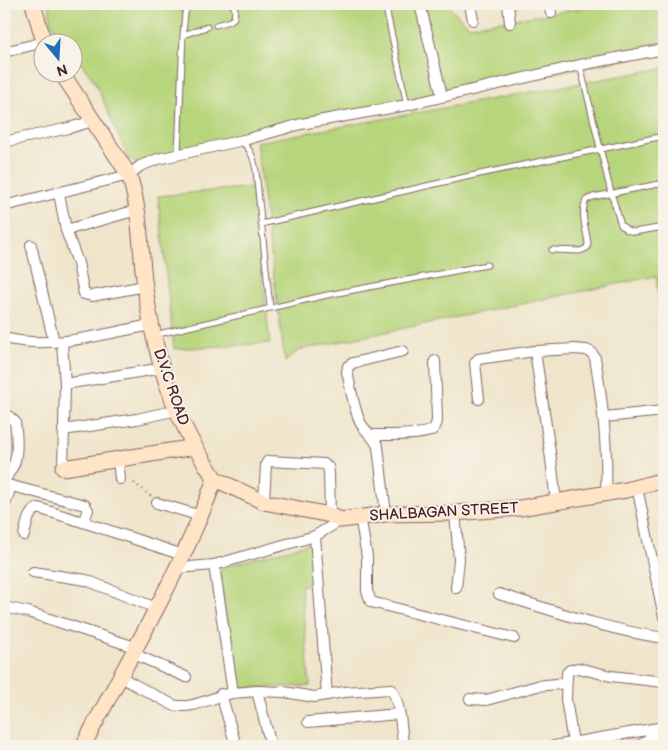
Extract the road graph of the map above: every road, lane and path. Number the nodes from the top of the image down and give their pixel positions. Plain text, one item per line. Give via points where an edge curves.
1 (33, 4) edge
2 (189, 4) edge
3 (232, 4) edge
4 (385, 4) edge
5 (420, 4) edge
6 (470, 4) edge
7 (508, 4) edge
8 (473, 20) dead end
9 (510, 22) dead end
10 (216, 25) dead end
11 (207, 27) dead end
12 (41, 32) edge
13 (183, 35) junction
14 (32, 45) edge
15 (664, 49) edge
16 (4, 52) edge
17 (580, 65) junction
18 (68, 82) edge
19 (442, 96) junction
20 (407, 105) junction
21 (93, 120) junction
22 (664, 136) edge
23 (239, 141) junction
24 (4, 142) edge
25 (601, 149) junction
26 (178, 155) junction
27 (130, 175) junction
28 (664, 184) edge
29 (58, 193) junction
30 (611, 193) junction
31 (4, 206) edge
32 (137, 210) junction
33 (261, 224) junction
34 (664, 226) edge
35 (66, 230) junction
36 (31, 245) dead end
37 (552, 250) dead end
38 (486, 265) dead end
39 (145, 286) junction
40 (270, 307) junction
41 (153, 330) junction
42 (4, 338) edge
43 (58, 342) junction
44 (404, 351) dead end
45 (535, 351) junction
46 (435, 361) dead end
47 (163, 368) junction
48 (65, 384) junction
49 (478, 399) dead end
50 (177, 410) junction
51 (664, 411) edge
52 (4, 412) edge
53 (604, 417) junction
54 (63, 430) junction
55 (371, 435) junction
56 (195, 447) junction
57 (118, 460) junction
58 (63, 468) joint
59 (215, 479) junction
60 (120, 480) joint
61 (664, 480) edge
62 (6, 484) edge
63 (637, 487) junction
64 (606, 492) junction
65 (157, 502) joint
66 (264, 502) junction
67 (556, 502) junction
68 (4, 508) edge
69 (455, 513) junction
70 (386, 514) junction
71 (202, 516) junction
72 (360, 516) junction
73 (336, 518) junction
74 (83, 522) junction
75 (24, 535) dead end
76 (315, 536) junction
77 (180, 562) junction
78 (214, 566) junction
79 (33, 572) dead end
80 (456, 588) dead end
81 (500, 594) dead end
82 (662, 594) edge
83 (4, 607) edge
84 (156, 608) junction
85 (664, 617) edge
86 (514, 638) dead end
87 (664, 638) edge
88 (134, 650) junction
89 (120, 677) junction
90 (186, 677) dead end
91 (664, 682) edge
92 (566, 683) junction
93 (257, 691) junction
94 (233, 693) junction
95 (221, 694) junction
96 (327, 694) junction
97 (470, 699) dead end
98 (399, 714) junction
99 (308, 722) dead end
100 (659, 728) edge
101 (573, 743) junction
102 (83, 746) edge
103 (236, 746) edge
104 (271, 746) edge
105 (403, 746) edge
106 (555, 746) edge
107 (639, 746) edge

1 - 12 main road
2 - 13 lane
3 - 10 lane via 236,14 234,18
4 - 20 lane
5 - 19 street
6 - 8 street
7 - 9 street
11 - 13 lane
13 - 26 lane
14 - 16 street
15 - 17 street
17 - 19 street
17 - 25 lane
18 - 21 main road, D.V.C ROAD
19 - 20 street
20 - 23 street via 301,124
21 - 24 street
21 - 27 main road, D.V.C ROAD
22 - 25 lane
23 - 26 street
23 - 33 lane via 245,144 254,159
25 - 30 lane
25 - 33 lane
26 - 27 street via 140,166
27 - 29 street
27 - 32 main road, D.V.C ROAD
28 - 30 lane
29 - 31 street
29 - 35 street
30 - 34 lane via 621,225 627,230 634,232
30 - 37 lane via 586,200 583,206 587,248 580,251
32 - 35 street
32 - 39 main road, D.V.C ROAD
33 - 40 lane
35 - 39 street via 78,263 84,294 92,296
36 - 43 street
38 - 40 lane
39 - 41 main road, D.V.C ROAD
40 - 41 lane
41 - 43 street
41 - 47 main road, D.V.C ROAD
42 - 43 street via 40,344
43 - 48 street
44 - 55 street via 348,366 356,410 364,430
45 - 49 street via 475,360
45 - 53 street via 575,349 591,352 595,358
45 - 67 street
46 - 55 street via 437,419 433,429
47 - 48 street
47 - 50 main road, D.V.C ROAD
48 - 54 street
50 - 54 street
50 - 56 main road, D.V.C ROAD
51 - 53 street
52 - 62 street via 15,422 16,432 14,464
53 - 64 street
54 - 58 street
55 - 70 street via 378,447
56 - 57 main road
56 - 59 main road, D.V.C ROAD
57 - 58 main road
57 - 60 street
59 - 66 main road
59 - 71 main road
60 - 65 path via 129,479
61 - 63 main road, SHALBAGAN STREET
62 - 68 street
62 - 74 street via 85,505 88,510
63 - 64 main road, SHALBAGAN STREET
63 - 82 street
64 - 67 main road, SHALBAGAN STREET
65 - 71 street
66 - 73 main road
66 - 73 street via 266,464 271,460 324,464 328,467
67 - 69 main road, SHALBAGAN STREET
69 - 70 main road, SHALBAGAN STREET
69 - 80 street via 460,559
70 - 72 main road, SHALBAGAN STREET
71 - 77 main road
72 - 73 main road, SHALBAGAN STREET
72 - 86 street via 367,557 367,591 371,602
73 - 76 street
74 - 75 street via 38,508 29,515
74 - 77 street
76 - 78 street
76 - 96 street
77 - 78 street
77 - 84 main road
78 - 94 street
79 - 84 street via 86,580
81 - 87 street via 603,626
82 - 85 street
83 - 88 street via 28,612
84 - 88 main road
88 - 89 main road
88 - 90 street
89 - 95 street via 182,707 193,706
89 - 102 main road
91 - 92 street via 574,668 567,673
92 - 97 street via 537,686 486,700
92 - 101 street
93 - 94 street
93 - 96 street via 314,697
93 - 104 street
94 - 95 street
95 - 103 street
96 - 98 street via 391,690
98 - 99 street
98 - 105 street
100 - 101 street
100 - 107 street via 654,736
101 - 106 street

